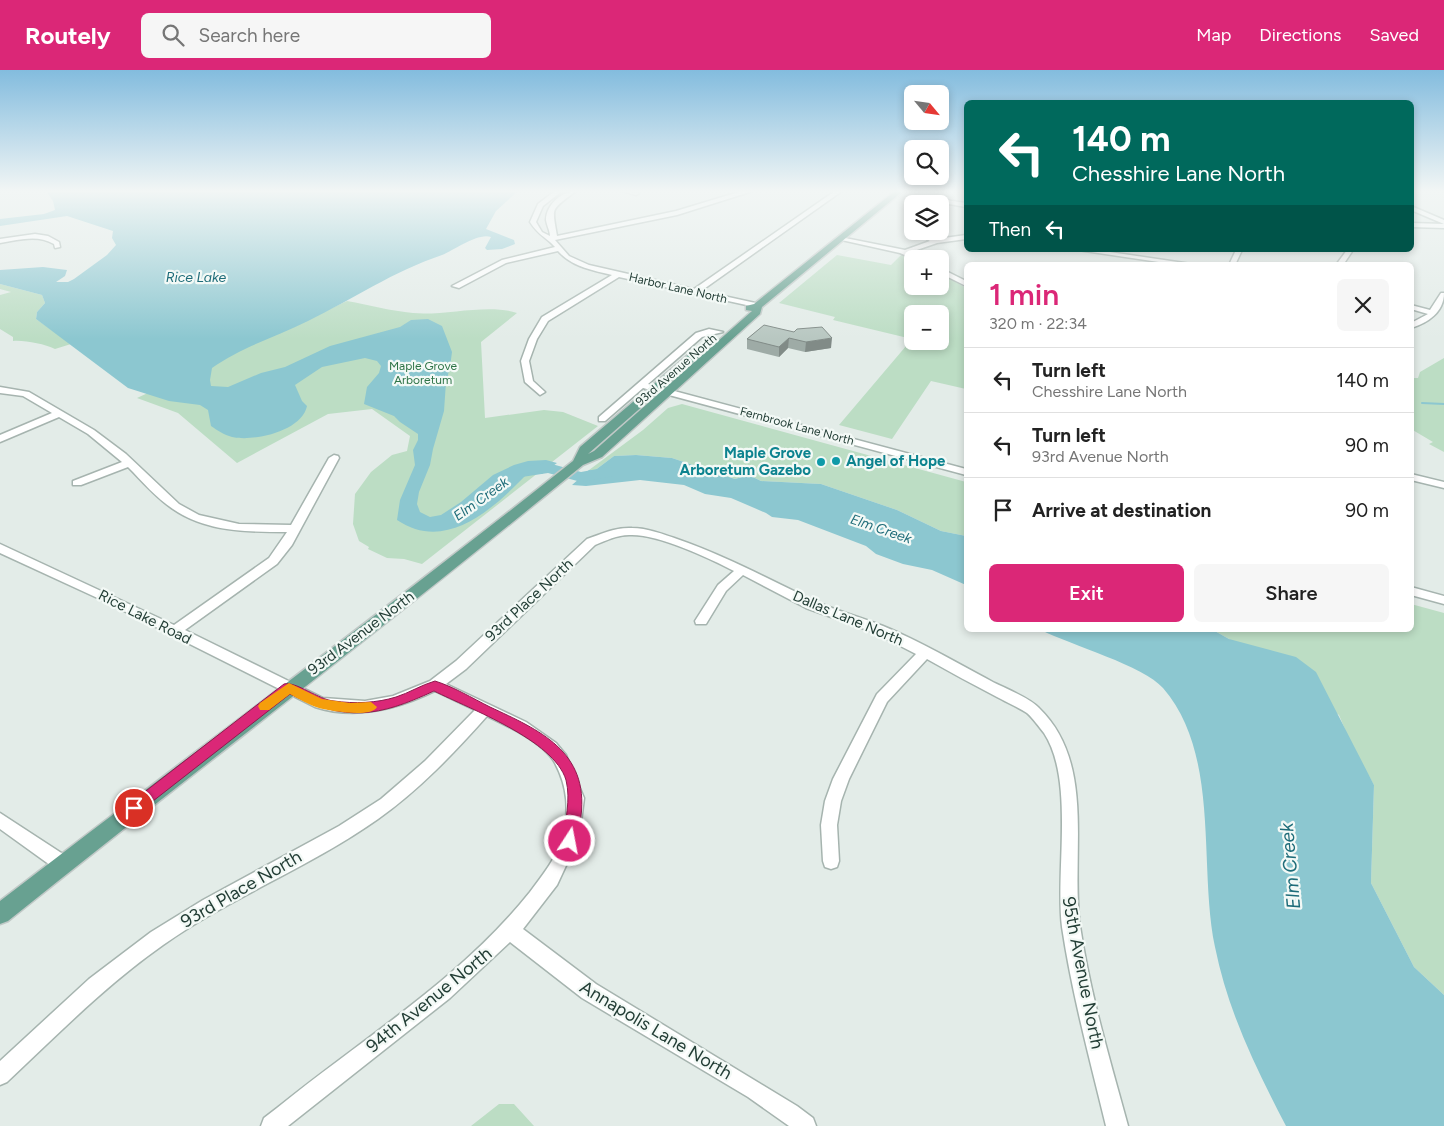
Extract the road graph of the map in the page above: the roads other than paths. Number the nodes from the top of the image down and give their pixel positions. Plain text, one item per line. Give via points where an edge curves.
1 (51, 240) edge
2 (552, 240) edge
3 (769, 240) edge
4 (838, 240) edge
5 (846, 240) edge
6 (941, 240) edge
7 (936, 241) joint
8 (58, 247) dead end
9 (558, 249) junction
10 (911, 250) edge
11 (904, 252) edge
12 (1110, 252) edge
13 (1140, 254) edge
14 (1180, 262) edge
15 (617, 274) junction
16 (949, 275) edge
17 (964, 283) edge
18 (456, 286) dead end
19 (695, 292) junction
20 (1444, 295) edge
21 (757, 306) junction
22 (1414, 309) edge
23 (1433, 313) junction
24 (1414, 325) edge
25 (719, 332) junction
26 (641, 385) junction
27 (656, 389) junction
28 (0, 390) edge
29 (540, 392) dead end
30 (670, 392) junction
31 (59, 414) junction
32 (602, 419) dead end
33 (0, 439) edge
34 (334, 458) dead end
35 (578, 462) junction
36 (129, 463) junction
37 (964, 471) edge
38 (1414, 478) edge
39 (77, 483) dead end
40 (1444, 484) edge
41 (295, 529) junction
42 (632, 531) joint
43 (0, 548) edge
44 (742, 570) junction
45 (1414, 592) edge
46 (1444, 600) edge
47 (700, 620) dead end
48 (175, 631) junction
49 (925, 653) junction
50 (435, 686) junction
51 (289, 688) junction
52 (484, 710) junction
53 (1050, 730) joint
54 (0, 820) edge
55 (831, 861) dead end
56 (63, 864) junction
57 (0, 914) edge
58 (510, 930) junction
59 (0, 1075) edge
60 (272, 1126) edge
61 (805, 1126) edge
62 (1117, 1126) edge

1 - 8 street
2 - 9 street, Harbor Lane North
3 - 19 street
4 - 21 main road, 93rd Avenue North
5 - 11 street
6 - 7 street
7 - 10 street
9 - 15 street, Harbor Lane North via 581,265
9 - 18 street via 504,261
12 - 13 street
13 - 14 street
15 - 19 street, Harbor Lane North
15 - 29 street via 545,319 525,361 529,382
16 - 17 street
19 - 21 street, Harbor Lane North
20 - 23 street
21 - 25 main road, 93rd Avenue North via 746,309
21 - 30 main road, 93rd Avenue North via 757,312
22 - 23 street
23 - 24 street
25 - 26 street via 709,331 699,336
25 - 27 main road, 93rd Avenue North
26 - 27 street, Fernbrook Lane North
26 - 32 street
27 - 30 street, Fernbrook Lane North
27 - 35 main road, 93rd Avenue North via 584,450
28 - 31 street via 26,394
30 - 35 main road, 93rd Avenue North via 598,454
30 - 37 street, Fernbrook Lane North
31 - 33 street
31 - 36 street via 99,438
34 - 41 street
35 - 51 main road, 93rd Avenue North via 475,546
36 - 39 street
36 - 41 street via 175,506 195,518 239,528
38 - 40 street
41 - 48 street via 272,561
42 - 44 street, Dallas Lane North via 671,540
42 - 50 street, 93rd Place North via 591,542
43 - 48 street, Rice Lake Road
44 - 47 street via 722,588
44 - 49 street, Dallas Lane North via 810,605 878,629
45 - 46 street
48 - 51 street, Rice Lake Road
49 - 53 street, Dallas Lane North via 1033,710
49 - 55 street via 882,698 841,779 829,825
50 - 51 street, 93rd Place North via 398,702 367,708 320,703
50 - 52 street, 94th Avenue North
51 - 56 main road, 93rd Avenue North
52 - 58 street, 94th Avenue North via 544,741 560,757 572,778 576,813 570,841 550,879
52 - 59 street, 93rd Place North via 405,790 371,815 156,938 112,972
53 - 62 street, 95th Avenue North via 1062,757 1066,780 1070,924 1085,1001
54 - 56 street
56 - 57 main road, 93rd Avenue North
58 - 60 street, 94th Avenue North via 444,992
58 - 61 street, Annapolis Lane North via 590,991 755,1090

